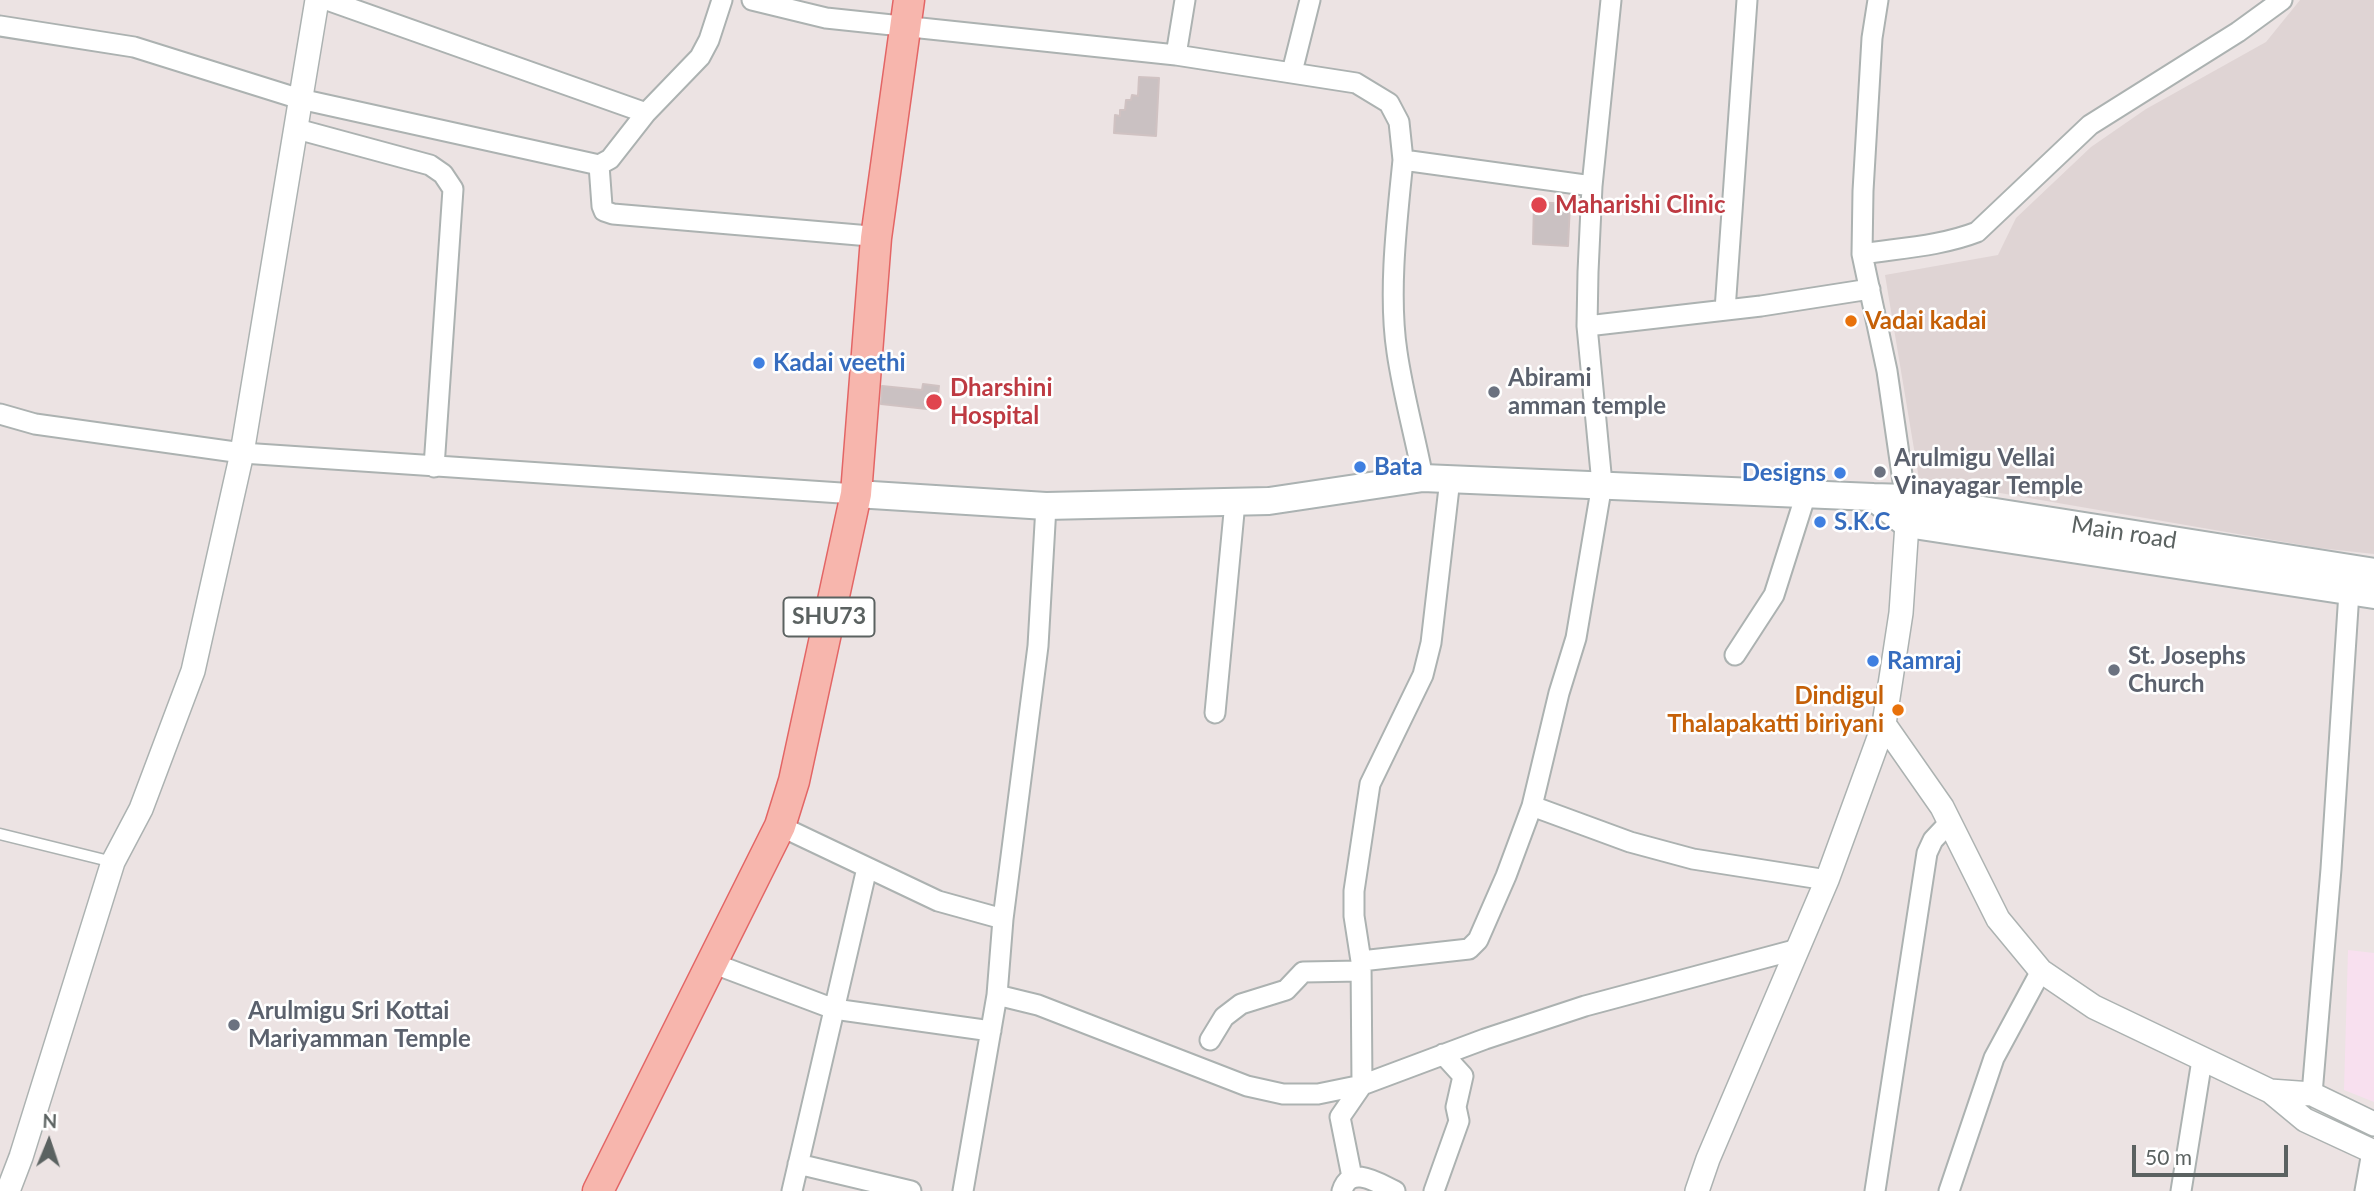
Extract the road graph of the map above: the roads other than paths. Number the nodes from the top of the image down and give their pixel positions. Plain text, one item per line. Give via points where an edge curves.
1 (317, 0) edge
2 (327, 0) edge
3 (722, 0) edge
4 (752, 0) edge
5 (1185, 0) edge
6 (1310, 0) edge
7 (1611, 0) edge
8 (1747, 0) edge
9 (1878, 0) edge
10 (2282, 0) edge
11 (907, 14) edge
12 (0, 26) edge
13 (1176, 55) junction
14 (1292, 72) junction
15 (300, 99) junction
16 (646, 113) junction
17 (297, 129) junction
18 (1403, 160) junction
19 (599, 165) junction
20 (1592, 186) junction
21 (877, 238) junction
22 (1863, 254) junction
23 (1870, 289) junction
24 (1726, 310) junction
25 (1587, 326) junction
26 (0, 414) edge
27 (242, 453) junction
28 (434, 467) junction
29 (1423, 478) junction
30 (1450, 479) junction
31 (1602, 484) junction
32 (856, 494) junction
33 (1806, 494) junction
34 (1235, 502) junction
35 (1046, 506) junction
36 (1907, 511) junction
37 (2364, 582) edge
38 (1735, 655) dead end
39 (1215, 713) dead end
40 (1884, 723) junction
41 (1532, 806) junction
42 (1949, 823) junction
43 (780, 826) junction
44 (0, 834) edge
45 (113, 862) junction
46 (867, 868) junction
47 (1827, 880) junction
48 (1003, 919) junction
49 (1798, 949) junction
50 (712, 963) junction
51 (1361, 966) junction
52 (2041, 971) junction
53 (997, 995) junction
54 (834, 1009) junction
55 (991, 1031) junction
56 (1210, 1040) dead end
57 (1443, 1054) junction
58 (2202, 1060) junction
59 (1362, 1085) junction
60 (2270, 1090) junction
61 (2312, 1094) junction
62 (2374, 1124) edge
63 (2373, 1152) edge
64 (798, 1164) junction
65 (1347, 1184) edge
66 (8, 1191) edge
67 (598, 1191) edge
68 (792, 1191) edge
69 (911, 1191) edge
70 (963, 1191) edge
71 (1395, 1191) edge
72 (1434, 1191) edge
73 (1698, 1191) edge
74 (1874, 1191) edge
75 (1950, 1191) edge
76 (2181, 1191) edge
77 (2365, 1191) edge

1 - 15 street
2 - 16 street
3 - 16 street via 700,57
4 - 11 street via 825,18
5 - 13 street
6 - 14 street
7 - 20 street
8 - 24 street
9 - 22 street via 1870,66
10 - 22 street via 2090,125 1977,232 1960,239
11 - 13 street
11 - 21 main road, SHU73
12 - 15 street via 134,47
13 - 14 street
14 - 18 street via 1356,83 1390,103 1399,122
15 - 17 street
15 - 19 street
16 - 19 street via 610,159
17 - 27 street
17 - 28 street via 430,165 453,189
18 - 20 street
18 - 29 street via 1394,282 1397,351
19 - 21 street via 602,206 613,214
20 - 25 street
21 - 32 main road, SHU73
22 - 23 street
23 - 24 street
23 - 36 street
24 - 25 street
25 - 31 street
26 - 27 street via 35,424
27 - 28 street
27 - 45 street via 193,671 141,809
28 - 32 street
29 - 30 main road
29 - 34 main road
30 - 31 main road
30 - 51 street via 1431,643 1423,675 1370,784 1354,891
31 - 33 main road
31 - 41 street via 1577,638
32 - 35 main road
32 - 43 main road, SHU73 via 794,781
33 - 36 main road via 1873,497
33 - 38 street via 1774,595
34 - 35 main road
34 - 39 street
35 - 48 street via 1038,646
36 - 37 main road, Main road
36 - 40 street via 1901,613
37 - 61 street via 2331,869
40 - 42 street
40 - 47 street
41 - 47 street via 1630,842 1693,859
41 - 51 street via 1478,940 1469,949
42 - 52 street via 1998,919
42 - 74 street via 1927,853
43 - 46 street
43 - 50 main road, SHU73
44 - 45 lane
45 - 66 street
46 - 48 street via 938,901
46 - 54 street
47 - 49 street
48 - 53 street
49 - 57 street via 1585,1006
49 - 73 street
50 - 54 street
50 - 67 main road, SHU73
51 - 56 street via 1303,972 1286,990 1241,1004 1223,1017
51 - 59 street
52 - 58 street via 2094,1007
52 - 75 street via 1994,1058
53 - 55 street
53 - 59 street via 1038,1005 1247,1086 1283,1094 1318,1094
54 - 55 street
54 - 64 street
55 - 70 street
57 - 59 street
57 - 72 street via 1463,1076 1456,1107 1459,1121
58 - 60 street
58 - 76 street
59 - 65 street via 1340,1117
60 - 61 street
60 - 63 street via 2305,1120
61 - 62 street
63 - 77 street
64 - 68 street
64 - 69 street
65 - 71 street via 1360,1177

